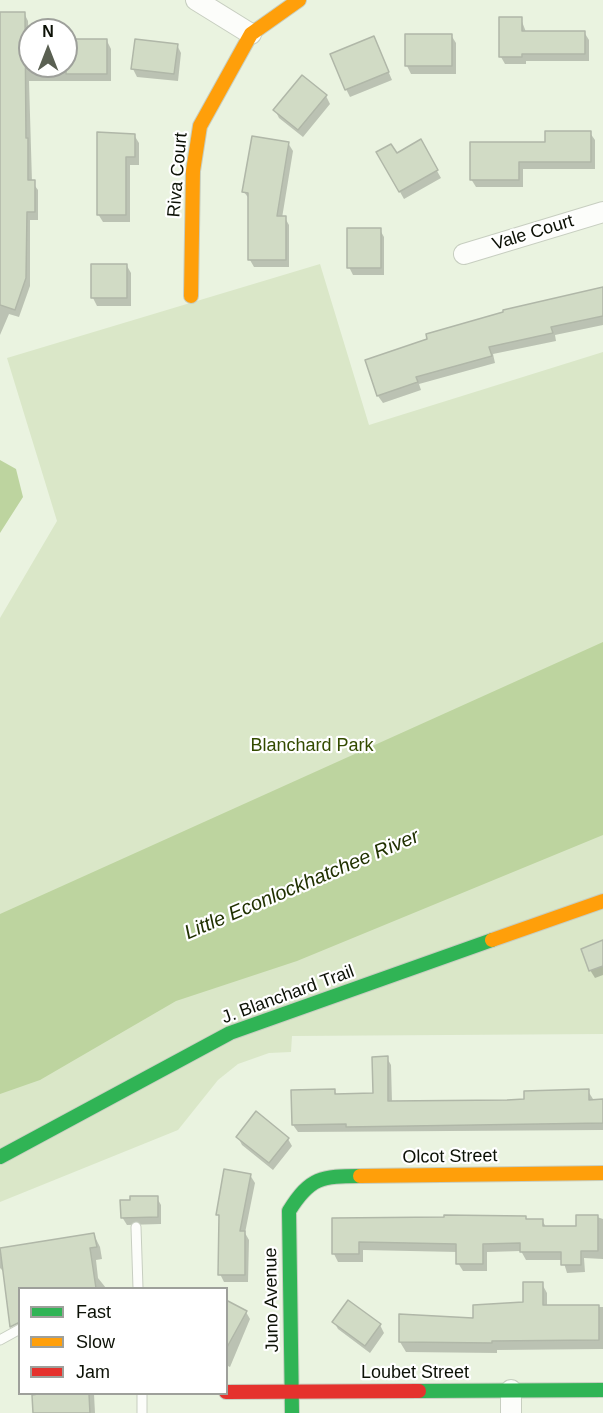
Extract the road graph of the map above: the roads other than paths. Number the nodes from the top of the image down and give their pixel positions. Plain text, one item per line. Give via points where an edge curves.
1 (196, 0) edge
2 (299, 0) edge
3 (251, 34) junction
4 (603, 212) edge
5 (464, 254) dead end
6 (191, 296) dead end
7 (603, 902) edge
8 (0, 1157) edge
9 (603, 1173) edge
10 (302, 1190) joint
11 (136, 1227) dead end
12 (138, 1287) edge
13 (18, 1330) edge
14 (0, 1340) edge
15 (603, 1389) edge
16 (511, 1390) junction
17 (228, 1392) edge
18 (291, 1392) junction
19 (142, 1395) edge
20 (142, 1413) edge
21 (292, 1413) edge
22 (511, 1413) edge

1 - 3 street
2 - 3 street
3 - 6 street, Riva Court via 200,126 193,171
4 - 5 street, Vale Court
7 - 8 street, J. Blanchard Trail via 230,1033
9 - 10 street, Olcot Street via 327,1176
10 - 18 street, Juno Avenue via 289,1211
11 - 12 lane
13 - 14 lane
15 - 16 street, Loubet Street
16 - 18 street, Loubet Street
16 - 22 street
17 - 18 street, Loubet Street
18 - 21 street, Juno Avenue
19 - 20 lane

